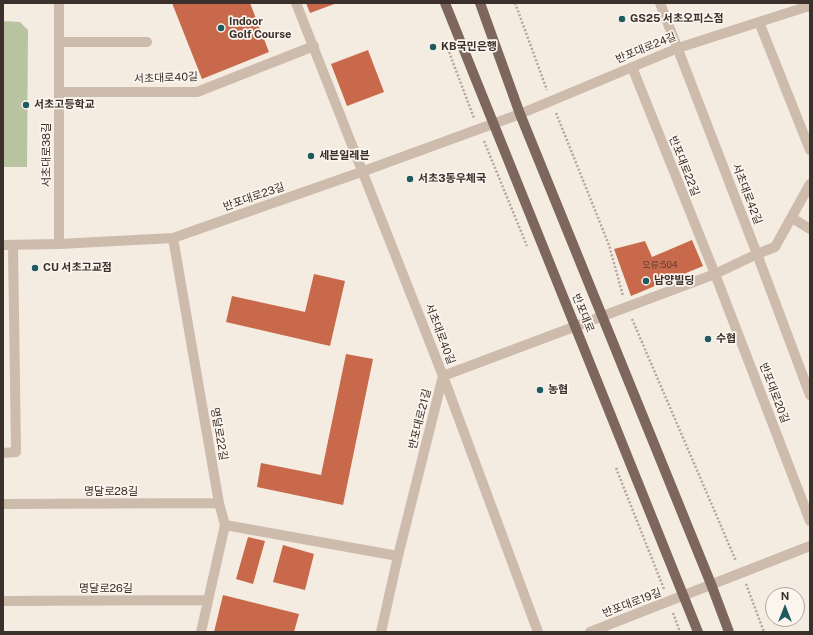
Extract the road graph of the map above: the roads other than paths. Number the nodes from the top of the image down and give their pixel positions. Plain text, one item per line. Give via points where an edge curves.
1 (59, 3) edge
2 (296, 3) edge
3 (446, 3) edge
4 (480, 3) edge
5 (660, 3) edge
6 (810, 7) edge
7 (758, 22) junction
8 (59, 42) junction
9 (147, 42) dead end
10 (314, 46) junction
11 (678, 48) junction
12 (632, 67) junction
13 (59, 92) junction
14 (520, 114) junction
15 (494, 123) junction
16 (810, 150) edge
17 (364, 171) junction
18 (810, 184) edge
19 (792, 218) junction
20 (810, 229) edge
21 (173, 238) junction
22 (59, 244) junction
23 (8, 245) edge
24 (757, 254) junction
25 (715, 274) junction
26 (601, 317) junction
27 (575, 326) junction
28 (443, 376) junction
29 (810, 395) edge
30 (3, 452) edge
31 (219, 503) junction
32 (3, 504) edge
33 (810, 521) edge
34 (225, 525) junction
35 (810, 546) edge
36 (398, 556) junction
37 (711, 584) junction
38 (683, 596) junction
39 (208, 600) junction
40 (3, 601) edge
41 (201, 632) edge
42 (381, 632) edge
43 (538, 632) edge
44 (590, 632) edge
45 (698, 632) edge
46 (728, 632) edge

1 - 8 street, 서초대로38길
2 - 10 street, 서초대로40길
3 - 15 main road, 반포대로
4 - 14 main road, 반포대로
5 - 11 street, 서초대로42길
6 - 7 street, 반포대로24길
7 - 11 street, 반포대로24길
7 - 16 street
8 - 9 street
8 - 13 street, 서초대로38길
10 - 13 street, 서초대로40길 via 197,92
10 - 17 street, 서초대로40길
11 - 12 street, 반포대로24길
11 - 24 street, 서초대로42길
12 - 14 street, 반포대로24길
12 - 25 street, 반포대로22길
13 - 22 street, 서초대로38길
14 - 15 street, 반포대로24길
14 - 26 main road, 반포대로
15 - 17 street, 반포대로23길
15 - 27 main road, 반포대로
17 - 21 street, 반포대로23길
17 - 28 street, 서초대로40길
18 - 19 street
19 - 20 street
19 - 24 street via 776,247
21 - 22 street, 반포대로23길
21 - 31 street, 명달로22길
22 - 23 street, 반포대로23길
23 - 30 street, 반포대로23길 via 16,452
24 - 25 street
24 - 29 street, 서초대로42길
25 - 26 street
25 - 33 street, 반포대로20길
26 - 27 street
26 - 37 main road, 반포대로
27 - 28 street
27 - 38 main road, 반포대로
28 - 36 street, 반포대로21길
28 - 43 street, 서초대로40길
31 - 32 street, 명달로28길
31 - 34 street, 명달로22길
34 - 36 street
34 - 39 street, 명달로22길
35 - 37 street
36 - 42 street, 반포대로21길
37 - 38 street
37 - 46 main road, 반포대로
38 - 44 street, 반포대로19길
38 - 45 main road, 반포대로
39 - 40 street, 명달로26길
39 - 41 street, 명달로22길

